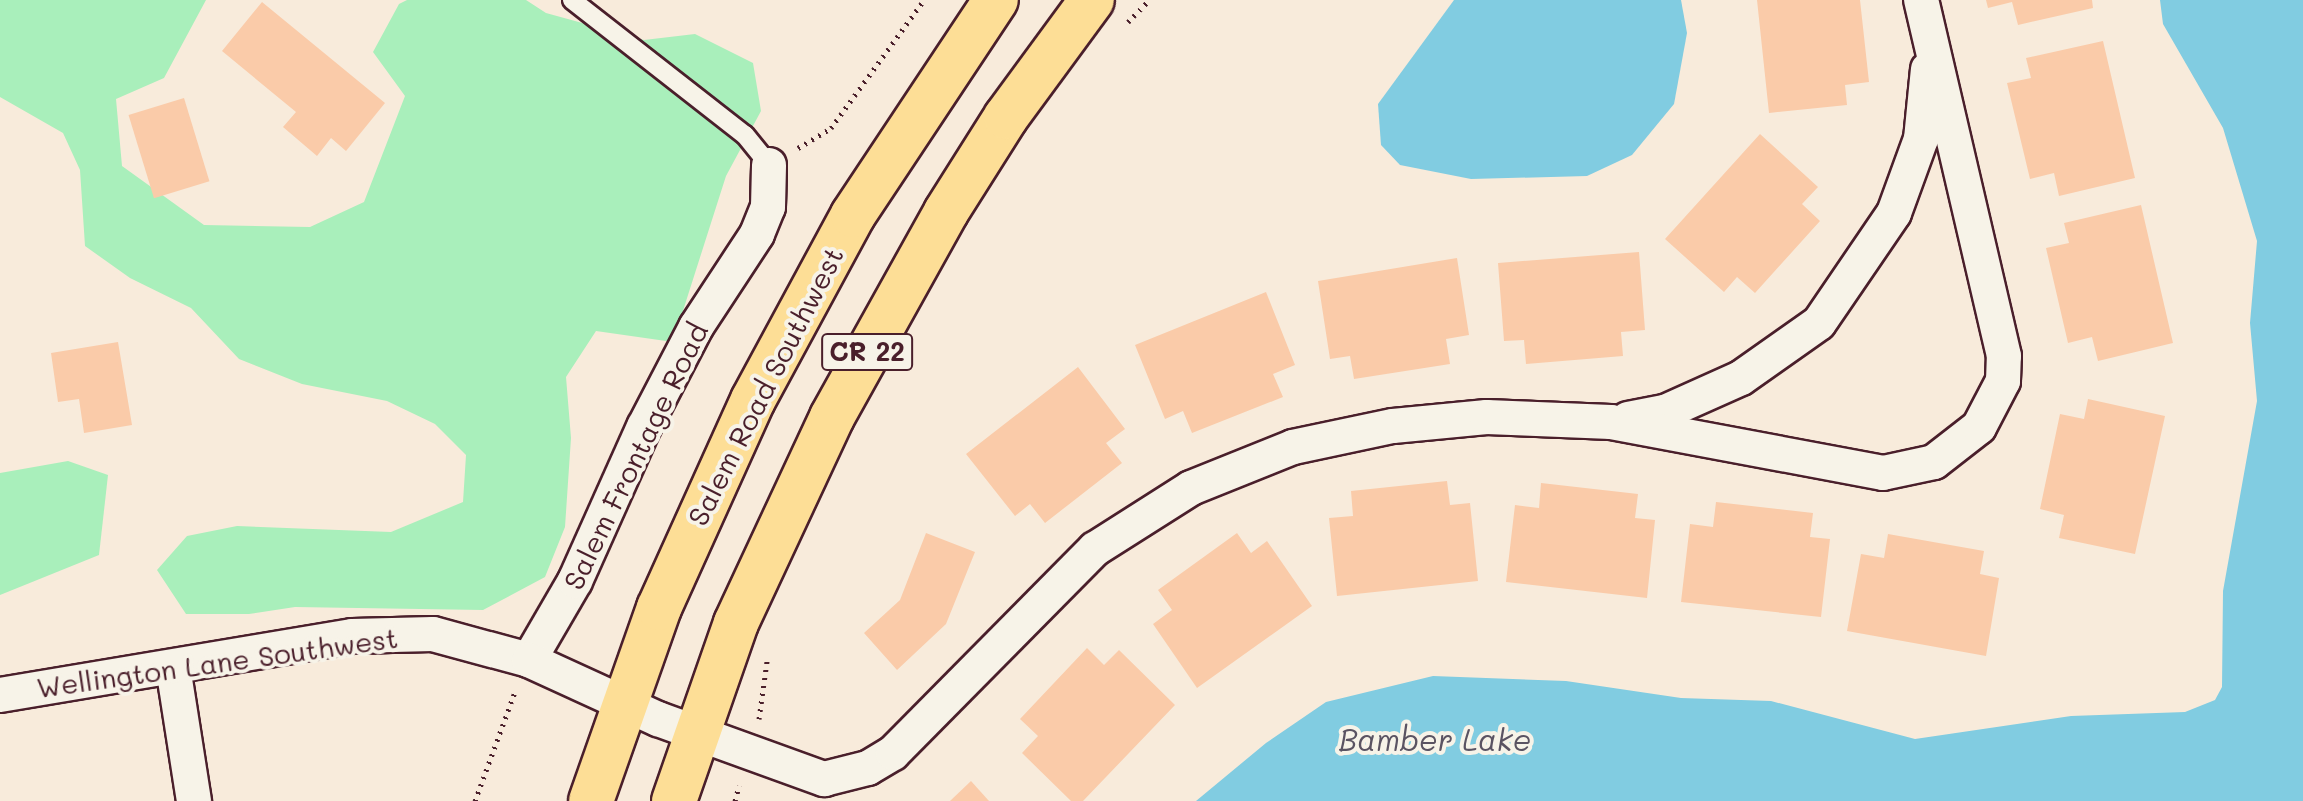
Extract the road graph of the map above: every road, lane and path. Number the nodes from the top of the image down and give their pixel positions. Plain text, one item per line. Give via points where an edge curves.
1 (572, 0) edge
2 (924, 0) edge
3 (996, 0) edge
4 (1149, 0) edge
5 (1922, 5) edge
6 (1106, 15) edge
7 (769, 165) junction
8 (1611, 422) junction
9 (769, 649) dead end
10 (529, 660) junction
11 (173, 667) junction
12 (0, 695) edge
13 (659, 719) junction
14 (748, 753) junction
15 (827, 790) edge
16 (194, 801) edge
17 (475, 801) edge
18 (591, 801) edge
19 (674, 801) edge

1 - 7 lane via 745,135
2 - 7 path via 831,128
3 - 13 main road, Salem Road Southwest / CR 22 via 911,121 804,303 704,501
4 - 6 path
5 - 8 street via 1929,59 1921,139 1894,213 1848,288 1819,323 1741,378 1665,412
5 - 8 street via 2000,326 2003,381 1979,427 1934,462 1883,473
6 - 13 main road, Salem Road Southwest / CR 22 via 1006,117 890,309 781,522
7 - 10 street, Salem Frontage Road via 768,207 757,234 696,327 575,581
8 - 15 street via 1440,419 1341,435 1230,471 1143,516 1095,549 893,753
9 - 14 path via 763,705
10 - 11 street, Wellington Lane Southwest via 463,640 385,633
10 - 13 street, Wellington Lane Southwest
10 - 17 path via 494,740
11 - 12 street, Wellington Lane Southwest
11 - 16 street
13 - 14 street, Wellington Lane Southwest
13 - 18 main road, Salem Road Southwest / CR 22
13 - 19 main road, Salem Road Southwest / CR 22
14 - 15 street, Wellington Lane Southwest

